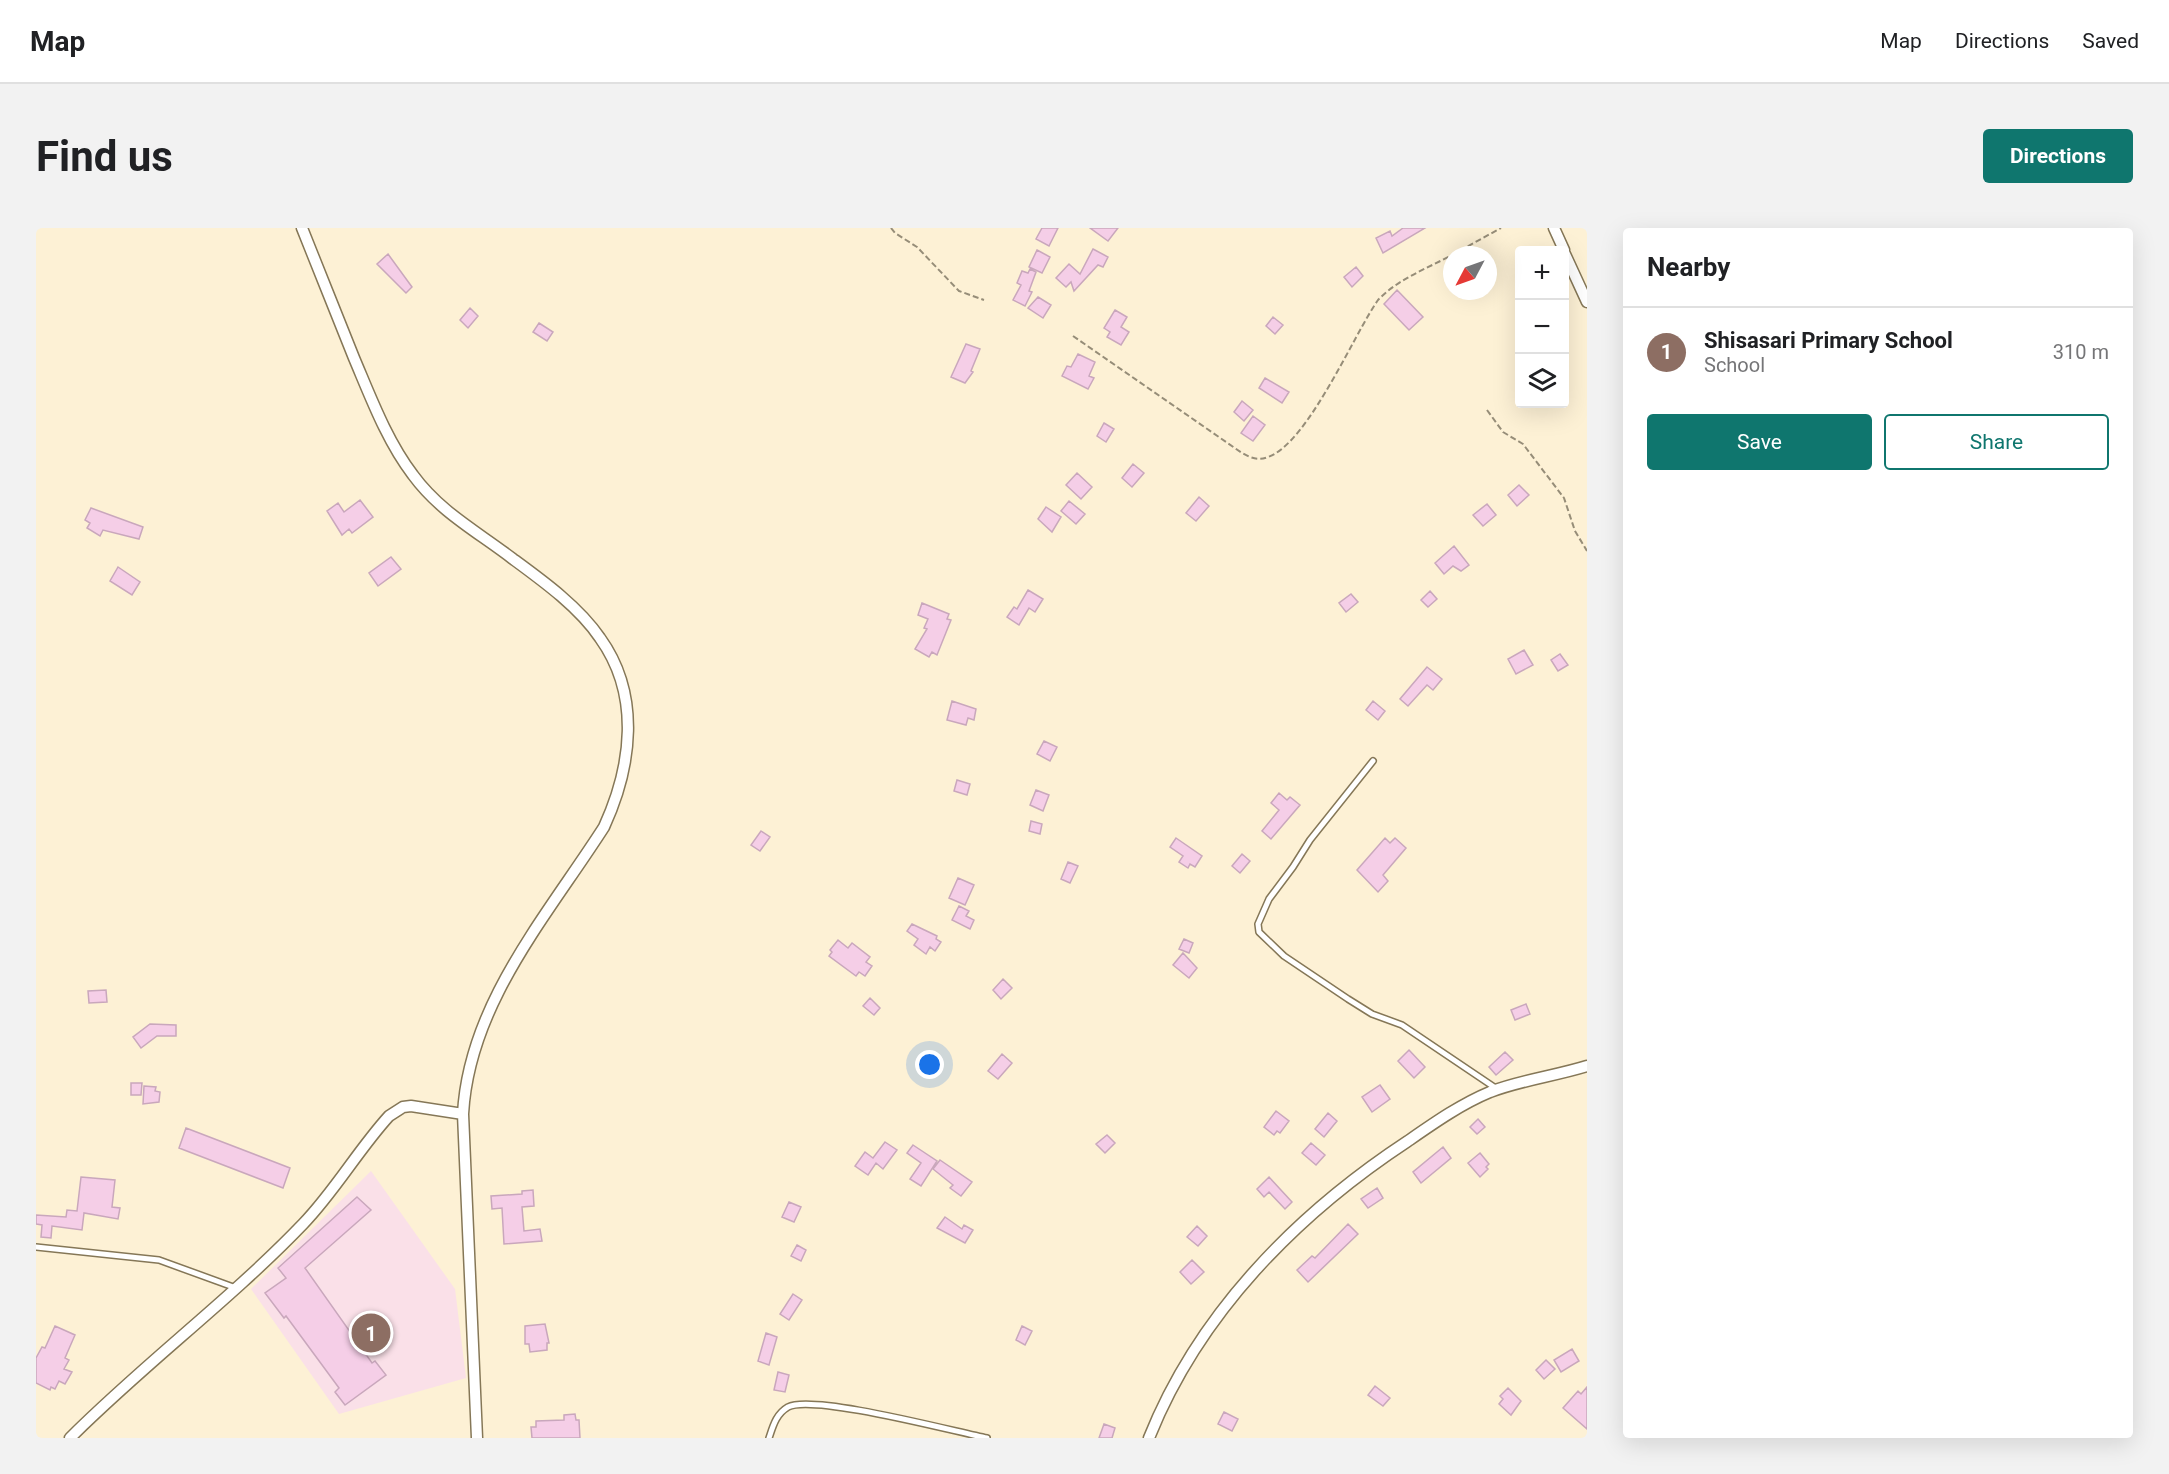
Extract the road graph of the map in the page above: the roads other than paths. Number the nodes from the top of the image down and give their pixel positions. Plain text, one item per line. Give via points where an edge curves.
1 (302, 228) edge
2 (1554, 228) edge
3 (1562, 246) edge
4 (1569, 262) edge
5 (1587, 302) edge
6 (1373, 761) dead end
7 (1587, 1066) edge
8 (1498, 1089) junction
9 (463, 1114) junction
10 (36, 1247) edge
11 (236, 1288) junction
12 (70, 1438) edge
13 (477, 1438) edge
14 (769, 1438) edge
15 (987, 1438) edge
16 (1149, 1438) edge

1 - 9 street via 377,414 411,473 442,508 513,558 600,637 613,660 629,719 626,767 613,808 508,974 482,1024 468,1066
2 - 3 street
4 - 5 street
6 - 8 lane via 1269,899 1257,924 1259,932 1284,956 1348,999 1372,1014 1402,1025
7 - 8 street
8 - 16 street via 1456,1110 1379,1160 1294,1230 1227,1304 1200,1341 1175,1380
9 - 11 street via 411,1106 389,1116 305,1222
9 - 13 street
10 - 11 lane via 159,1260
11 - 12 street
14 - 15 lane via 780,1413 798,1403 864,1411

